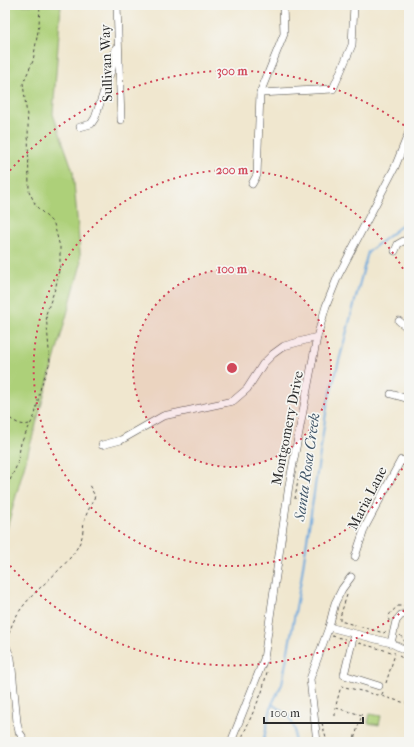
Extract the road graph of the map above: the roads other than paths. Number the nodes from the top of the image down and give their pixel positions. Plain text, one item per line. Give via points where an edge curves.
1 (117, 5) edge
2 (283, 5) edge
3 (354, 5) edge
4 (119, 43) junction
5 (260, 93) junction
6 (121, 120) dead end
7 (80, 127) dead end
8 (409, 132) edge
9 (252, 184) dead end
10 (409, 238) edge
11 (395, 250) dead end
12 (398, 321) dead end
13 (409, 328) edge
14 (318, 337) junction
15 (391, 394) dead end
16 (409, 399) edge
17 (102, 445) dead end
18 (409, 463) edge
19 (355, 557) dead end
20 (351, 577) dead end
21 (409, 613) edge
22 (329, 627) junction
23 (353, 638) junction
24 (391, 643) junction
25 (6, 645) edge
26 (409, 652) edge
27 (379, 686) dead end
28 (22, 736) dead end
29 (231, 742) edge
30 (317, 742) edge

1 - 4 street, Sullivan Way
2 - 5 street via 284,34
3 - 5 street via 352,44 333,89
4 - 6 street, Sullivan Way
4 - 7 street via 95,118 91,124
5 - 9 street via 257,175
8 - 14 street, Montgomery Drive via 395,167 338,276 326,306
10 - 11 street via 398,244
12 - 13 street
14 - 17 street via 284,346 273,354 263,364 247,389 233,401 163,416 121,440
14 - 29 street, Montgomery Drive via 289,485 264,659
15 - 16 street
18 - 19 street, Maria Lane via 401,460 365,527
20 - 22 street via 335,603
21 - 24 street via 401,614 396,621
22 - 23 street
22 - 30 street via 310,679
23 - 24 street
23 - 27 street via 344,675
24 - 26 street
25 - 28 street via 14,678 17,722

